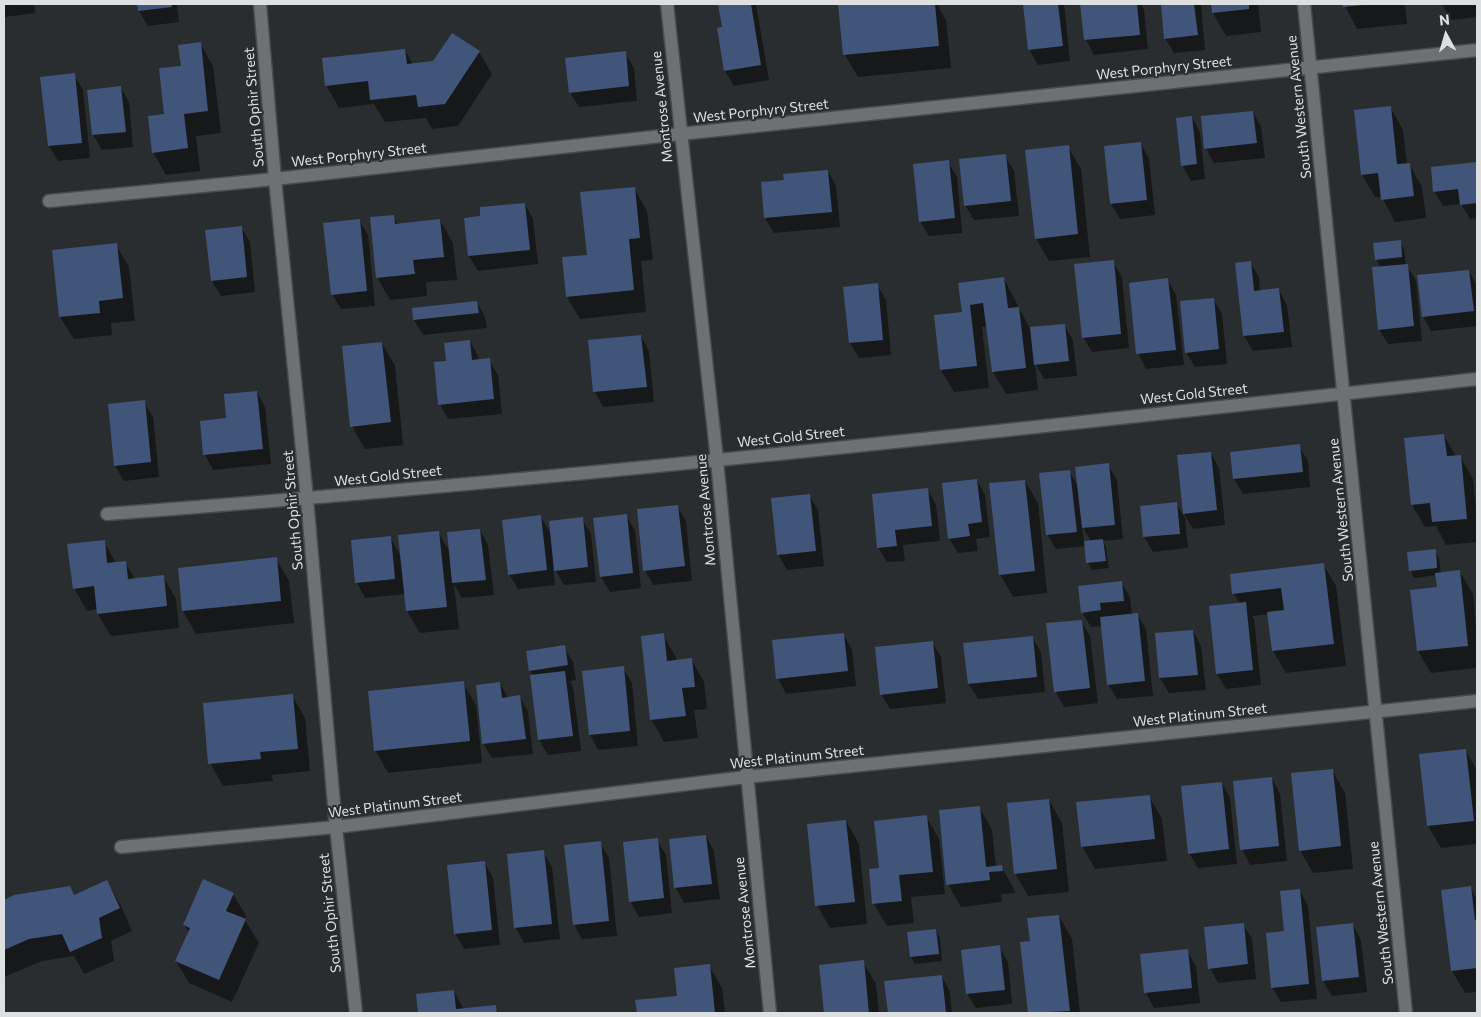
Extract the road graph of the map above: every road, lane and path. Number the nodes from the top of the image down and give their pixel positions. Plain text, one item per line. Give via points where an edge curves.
1 (260, 4) edge
2 (666, 4) edge
3 (1304, 4) edge
4 (1477, 50) edge
5 (1310, 67) junction
6 (680, 134) junction
7 (275, 179) junction
8 (48, 201) dead end
9 (1477, 379) edge
10 (1344, 394) junction
11 (717, 460) junction
12 (308, 499) junction
13 (107, 514) dead end
14 (1477, 701) edge
15 (1376, 711) junction
16 (746, 777) junction
17 (336, 827) junction
18 (121, 847) dead end
19 (356, 1013) edge
20 (770, 1013) edge
21 (1406, 1013) edge

1 - 7 street, South Ophir Street
2 - 6 street, Montrose Avenue
3 - 5 street, South Western Avenue
4 - 5 street, West Porphyry Street
5 - 6 street, West Porphyry Street
5 - 10 street, South Western Avenue
6 - 7 street, West Porphyry Street
6 - 11 street, Montrose Avenue
7 - 8 street, West Porphyry Street
7 - 12 street, South Ophir Street
9 - 10 street, West Gold Street
10 - 11 street, West Gold Street
10 - 15 street, South Western Avenue
11 - 12 street, West Gold Street
11 - 16 street, Montrose Avenue
12 - 13 street, West Gold Street
12 - 17 street, South Ophir Street
14 - 15 street, West Platinum Street
15 - 16 street, West Platinum Street
15 - 21 street, South Western Avenue
16 - 17 street, West Platinum Street
16 - 20 street, Montrose Avenue
17 - 18 street, West Platinum Street
17 - 19 street, South Ophir Street

